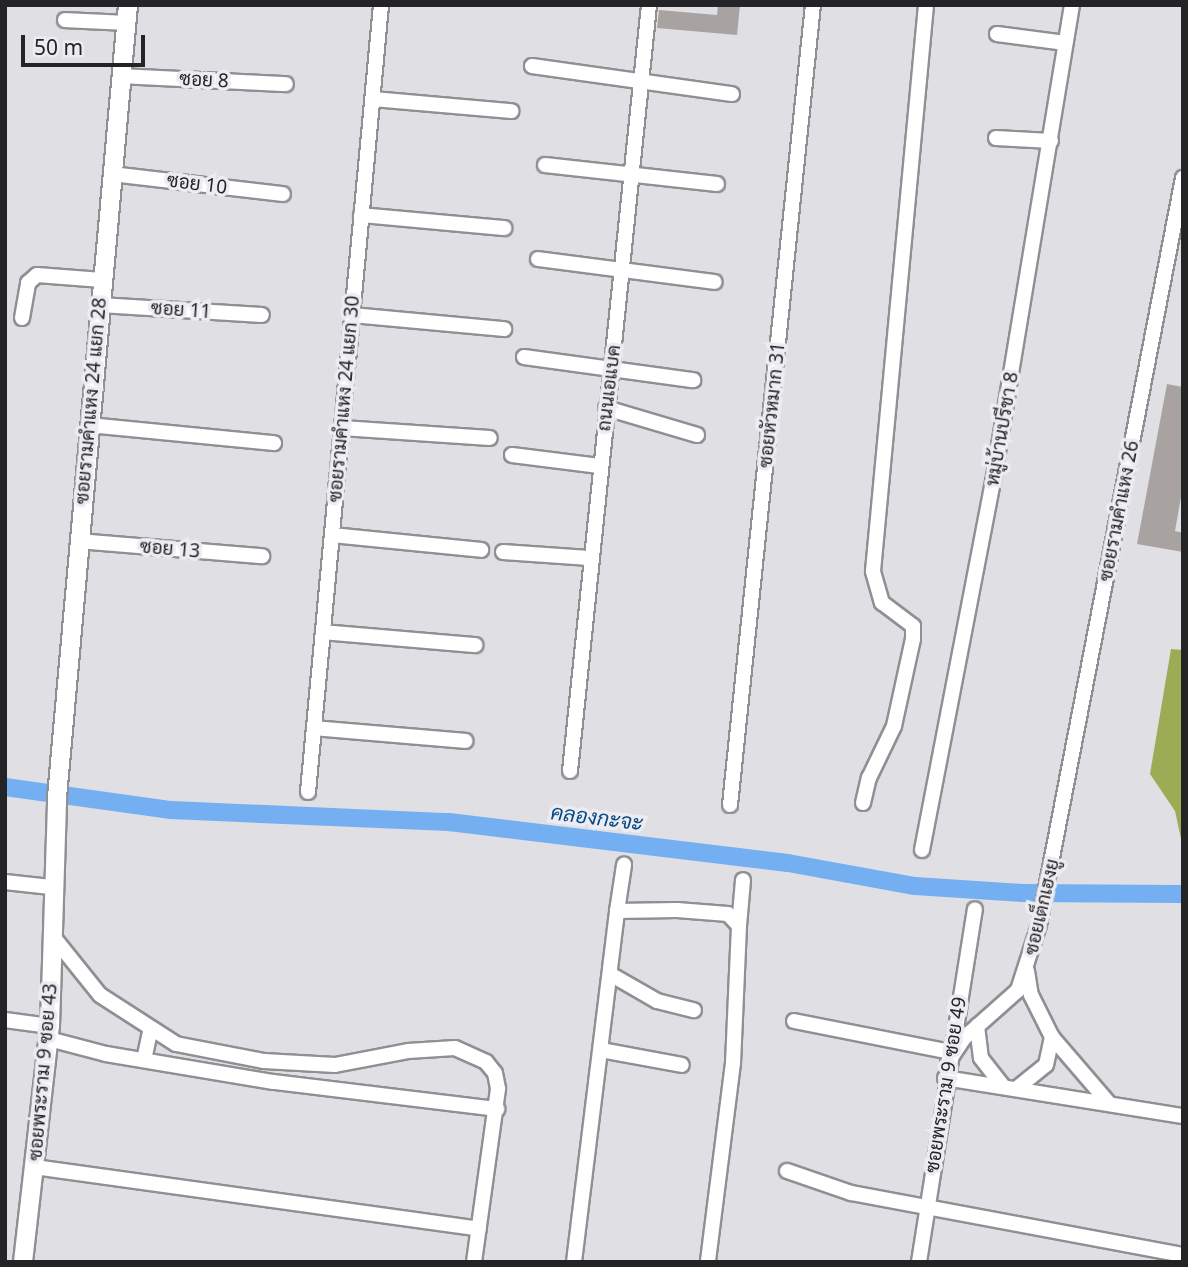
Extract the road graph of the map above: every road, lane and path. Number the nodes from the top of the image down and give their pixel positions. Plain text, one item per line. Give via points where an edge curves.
1 (381, 5) edge
2 (649, 5) edge
3 (813, 5) edge
4 (926, 5) edge
5 (1072, 5) edge
6 (127, 14) edge
7 (65, 20) dead end
8 (997, 34) dead end
9 (1065, 43) junction
10 (532, 66) dead end
11 (121, 76) junction
12 (640, 82) junction
13 (286, 85) dead end
14 (732, 94) dead end
15 (373, 99) junction
16 (511, 111) dead end
17 (996, 138) dead end
18 (1051, 141) junction
19 (545, 166) dead end
20 (112, 174) junction
21 (631, 174) junction
22 (1183, 178) edge
23 (717, 184) dead end
24 (283, 194) dead end
25 (361, 215) junction
26 (505, 228) dead end
27 (538, 259) dead end
28 (623, 270) junction
29 (102, 280) junction
30 (715, 282) dead end
31 (100, 305) junction
32 (262, 315) dead end
33 (352, 315) junction
34 (22, 318) dead end
35 (504, 328) dead end
36 (524, 358) dead end
37 (612, 367) junction
38 (693, 380) dead end
39 (607, 408) junction
40 (89, 425) junction
41 (342, 428) junction
42 (697, 435) dead end
43 (490, 438) dead end
44 (274, 443) dead end
45 (512, 455) dead end
46 (599, 466) junction
47 (332, 535) junction
48 (78, 541) junction
49 (481, 550) dead end
50 (503, 552) dead end
51 (262, 556) dead end
52 (588, 558) junction
53 (323, 632) junction
54 (475, 645) dead end
55 (314, 728) junction
56 (465, 741) dead end
57 (569, 771) dead end
58 (308, 792) dead end
59 (57, 797) joint
60 (863, 803) dead end
61 (730, 805) dead end
62 (1056, 844) joint
63 (922, 850) dead end
64 (624, 865) dead end
65 (743, 880) dead end
66 (5, 882) edge
67 (51, 887) junction
68 (975, 909) dead end
69 (617, 911) junction
70 (739, 926) junction
71 (51, 933) junction
72 (1027, 970) junction
73 (610, 974) junction
74 (694, 1010) dead end
75 (5, 1020) edge
76 (794, 1021) dead end
77 (977, 1026) junction
78 (49, 1032) junction
79 (150, 1032) junction
80 (1052, 1037) junction
81 (601, 1050) junction
82 (949, 1057) junction
83 (144, 1060) junction
84 (345, 1065) junction
85 (682, 1065) dead end
86 (945, 1078) junction
87 (1010, 1088) junction
88 (344, 1090) junction
89 (1109, 1103) junction
90 (497, 1109) junction
91 (1183, 1116) edge
92 (34, 1167) junction
93 (787, 1171) dead end
94 (927, 1209) junction
95 (479, 1230) junction
96 (1183, 1255) edge
97 (23, 1262) edge
98 (474, 1262) edge
99 (574, 1262) edge
100 (708, 1262) edge
101 (919, 1262) edge

1 - 15 street, ซอยรามคำแหง 24 แยก 30
2 - 12 street, ถนนเอแบค
3 - 61 street, ซอยหัวหมาก 31
4 - 60 street via 873,571 882,603 913,626 913,639 894,726
5 - 9 street, หมู่บ้านปรีชา 8
6 - 7 street
6 - 11 street, ซอยรามคำแหง 24 แยก 28
8 - 9 street
9 - 18 street, หมู่บ้านปรีชา 8
10 - 12 street
11 - 13 street, ซอย 8
11 - 20 street, ซอยรามคำแหง 24 แยก 28
12 - 14 street
12 - 21 street, ถนนเอแบค
15 - 16 street
15 - 25 street, ซอยรามคำแหง 24 แยก 30
17 - 18 street
18 - 63 street, หมู่บ้านปรีชา 8 via 996,464
19 - 21 street
20 - 24 street, ซอย 10
20 - 29 street, ซอยรามคำแหง 24 แยก 28
21 - 23 street
21 - 28 street, ถนนเอแบค
22 - 62 street, ซอยรามคำแหง 26
25 - 26 street
25 - 33 street, ซอยรามคำแหง 24 แยก 30
27 - 28 street
28 - 30 street
28 - 37 street, ถนนเอแบค
29 - 31 street, ซอยรามคำแหง 24 แยก 28
29 - 34 street via 37,275 28,283
31 - 32 street, ซอย 11
31 - 40 street, ซอยรามคำแหง 24 แยก 28
33 - 35 street
33 - 41 street, ซอยรามคำแหง 24 แยก 30
36 - 37 street
37 - 38 street
37 - 39 street, ถนนเอแบค
39 - 42 street
39 - 46 street, ถนนเอแบค
40 - 44 street
40 - 48 street, ซอยรามคำแหง 24 แยก 28
41 - 43 street
41 - 47 street, ซอยรามคำแหง 24 แยก 30
45 - 46 street
46 - 52 street, ถนนเอแบค
47 - 49 street
47 - 53 street, ซอยรามคำแหง 24 แยก 30
48 - 51 street, ซอย 13
48 - 59 street, ซอยรามคำแหง 24 แยก 28
50 - 52 street
52 - 57 street, ถนนเอแบค
53 - 54 street
53 - 55 street, ซอยรามคำแหง 24 แยก 30
55 - 56 street
55 - 58 street, ซอยรามคำแหง 24 แยก 30
59 - 67 street, ซอยพระราม 9 ซอย 43
62 - 72 street, ซอยเต็กเฮงยู
64 - 69 street
65 - 70 street
66 - 67 street
67 - 71 street, ซอยพระราม 9 ซอย 43
68 - 82 street, ซอยพระราม 9 ซอย 49
69 - 70 street via 714,910 728,914
69 - 73 street
70 - 100 street via 733,1063
71 - 78 street, ซอยพระราม 9 ซอย 43
71 - 79 street via 100,995
72 - 77 street, ซอยเต็กเฮงยู via 1008,1002
72 - 80 street, ซอยเต็กเฮงยู via 1031,995
73 - 74 street via 657,1001
73 - 81 street
75 - 78 street
76 - 82 street
77 - 82 street, ซอยเต็กเฮงยู
77 - 87 street via 981,1058 993,1080
78 - 83 street
78 - 92 street, ซอยพระราม 9 ซอย 43
79 - 83 street
79 - 84 street via 215,1054
80 - 87 street via 1046,1065
80 - 89 street, ซอยเต็กเฮงยู
81 - 85 street
81 - 99 street
82 - 86 street, ซอยพระราม 9 ซอย 49
83 - 88 street
84 - 88 street
84 - 90 street via 408,1051 455,1048 474,1055 495,1073
86 - 87 street
86 - 94 street, ซอยพระราม 9 ซอย 49
87 - 89 street
88 - 90 street
89 - 91 street
90 - 95 street
92 - 95 street
92 - 97 street, ซอยพระราม 9 ซอย 43
93 - 94 street via 851,1193
94 - 96 street
94 - 101 street, ซอยพระราม 9 ซอย 49
95 - 98 street

